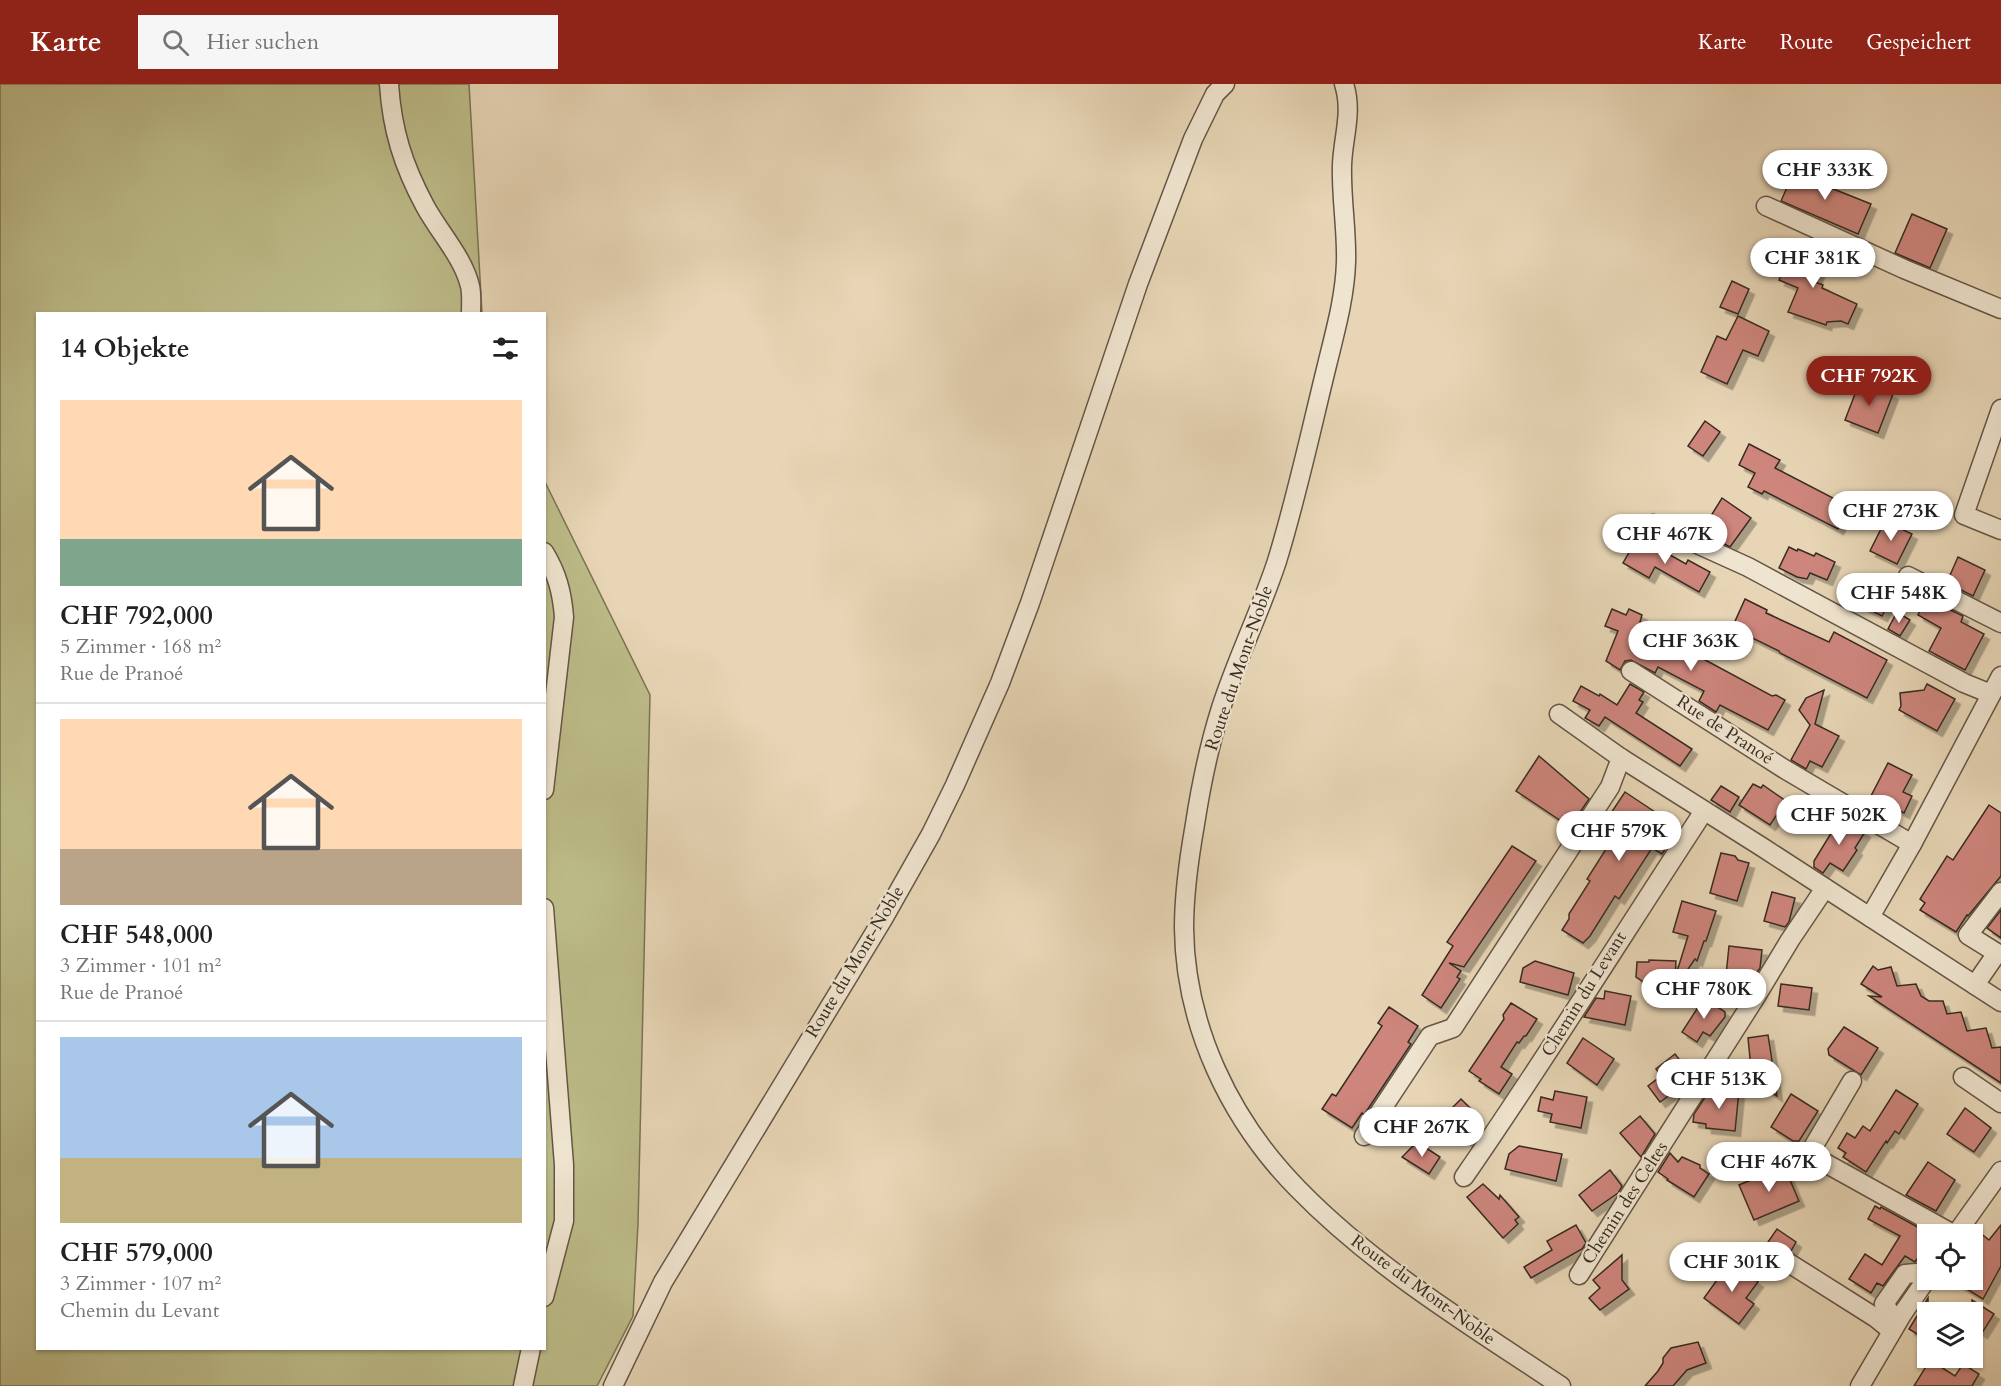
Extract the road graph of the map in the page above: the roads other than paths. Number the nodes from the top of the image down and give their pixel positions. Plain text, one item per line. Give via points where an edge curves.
1 (389, 84) edge
2 (1225, 84) edge
3 (1344, 84) edge
4 (1766, 206) dead end
5 (2001, 309) edge
6 (471, 312) edge
7 (2001, 409) edge
8 (1653, 524) dead end
9 (2001, 530) edge
10 (546, 555) edge
11 (1908, 576) dead end
12 (2001, 623) edge
13 (1631, 671) dead end
14 (2001, 676) edge
15 (1991, 694) junction
16 (1559, 714) dead end
17 (1621, 758) junction
18 (546, 773) edge
19 (1704, 811) junction
20 (1912, 844) junction
21 (1826, 888) junction
22 (2001, 892) edge
23 (1870, 917) junction
24 (546, 934) edge
25 (1999, 954) edge
26 (1975, 985) junction
27 (2001, 1002) edge
28 (1963, 1077) dead end
29 (1852, 1081) dead end
30 (2001, 1102) edge
31 (1364, 1136) dead end
32 (2001, 1171) edge
33 (1464, 1177) dead end
34 (1937, 1224) edge
35 (1962, 1224) edge
36 (1781, 1258) dead end
37 (1917, 1273) edge
38 (1579, 1275) dead end
39 (546, 1289) edge
40 (1919, 1290) edge
41 (1894, 1327) junction
42 (531, 1350) edge
43 (523, 1386) edge
44 (613, 1386) edge
45 (1561, 1386) edge
46 (1860, 1386) edge

1 - 6 street via 396,140 426,208 470,286
2 - 44 street, Route du Mont-Noble via 1215,94 1193,139 1138,284 1030,603 955,785 883,919 663,1282
3 - 45 street, Route du Mont-Noble via 1349,109 1342,164 1346,275 1291,511 1276,563 1223,703 1206,763 1186,894 1184,927 1189,984 1208,1051 1226,1090 1257,1141 1296,1187 1391,1270
4 - 5 street
7 - 9 street via 1964,515
8 - 15 street via 1748,567
10 - 18 street via 562,593 564,617
11 - 12 street
13 - 20 street, Rue de Pranoé via 1786,770
14 - 15 street
15 - 20 street
16 - 17 street
17 - 19 street
17 - 31 street via 1610,787 1453,1028 1430,1036
19 - 21 street
19 - 33 street, Chemin du Levant
20 - 23 street
21 - 23 street
21 - 38 street, Chemin des Celtes
22 - 25 street via 1968,935
23 - 26 street
24 - 39 street via 565,1196 564,1221
25 - 26 street
26 - 27 street
28 - 30 street
29 - 34 street via 1809,1154
32 - 35 street
36 - 41 street
37 - 41 street via 1905,1274 1884,1304
40 - 41 street
41 - 46 street
42 - 43 street

